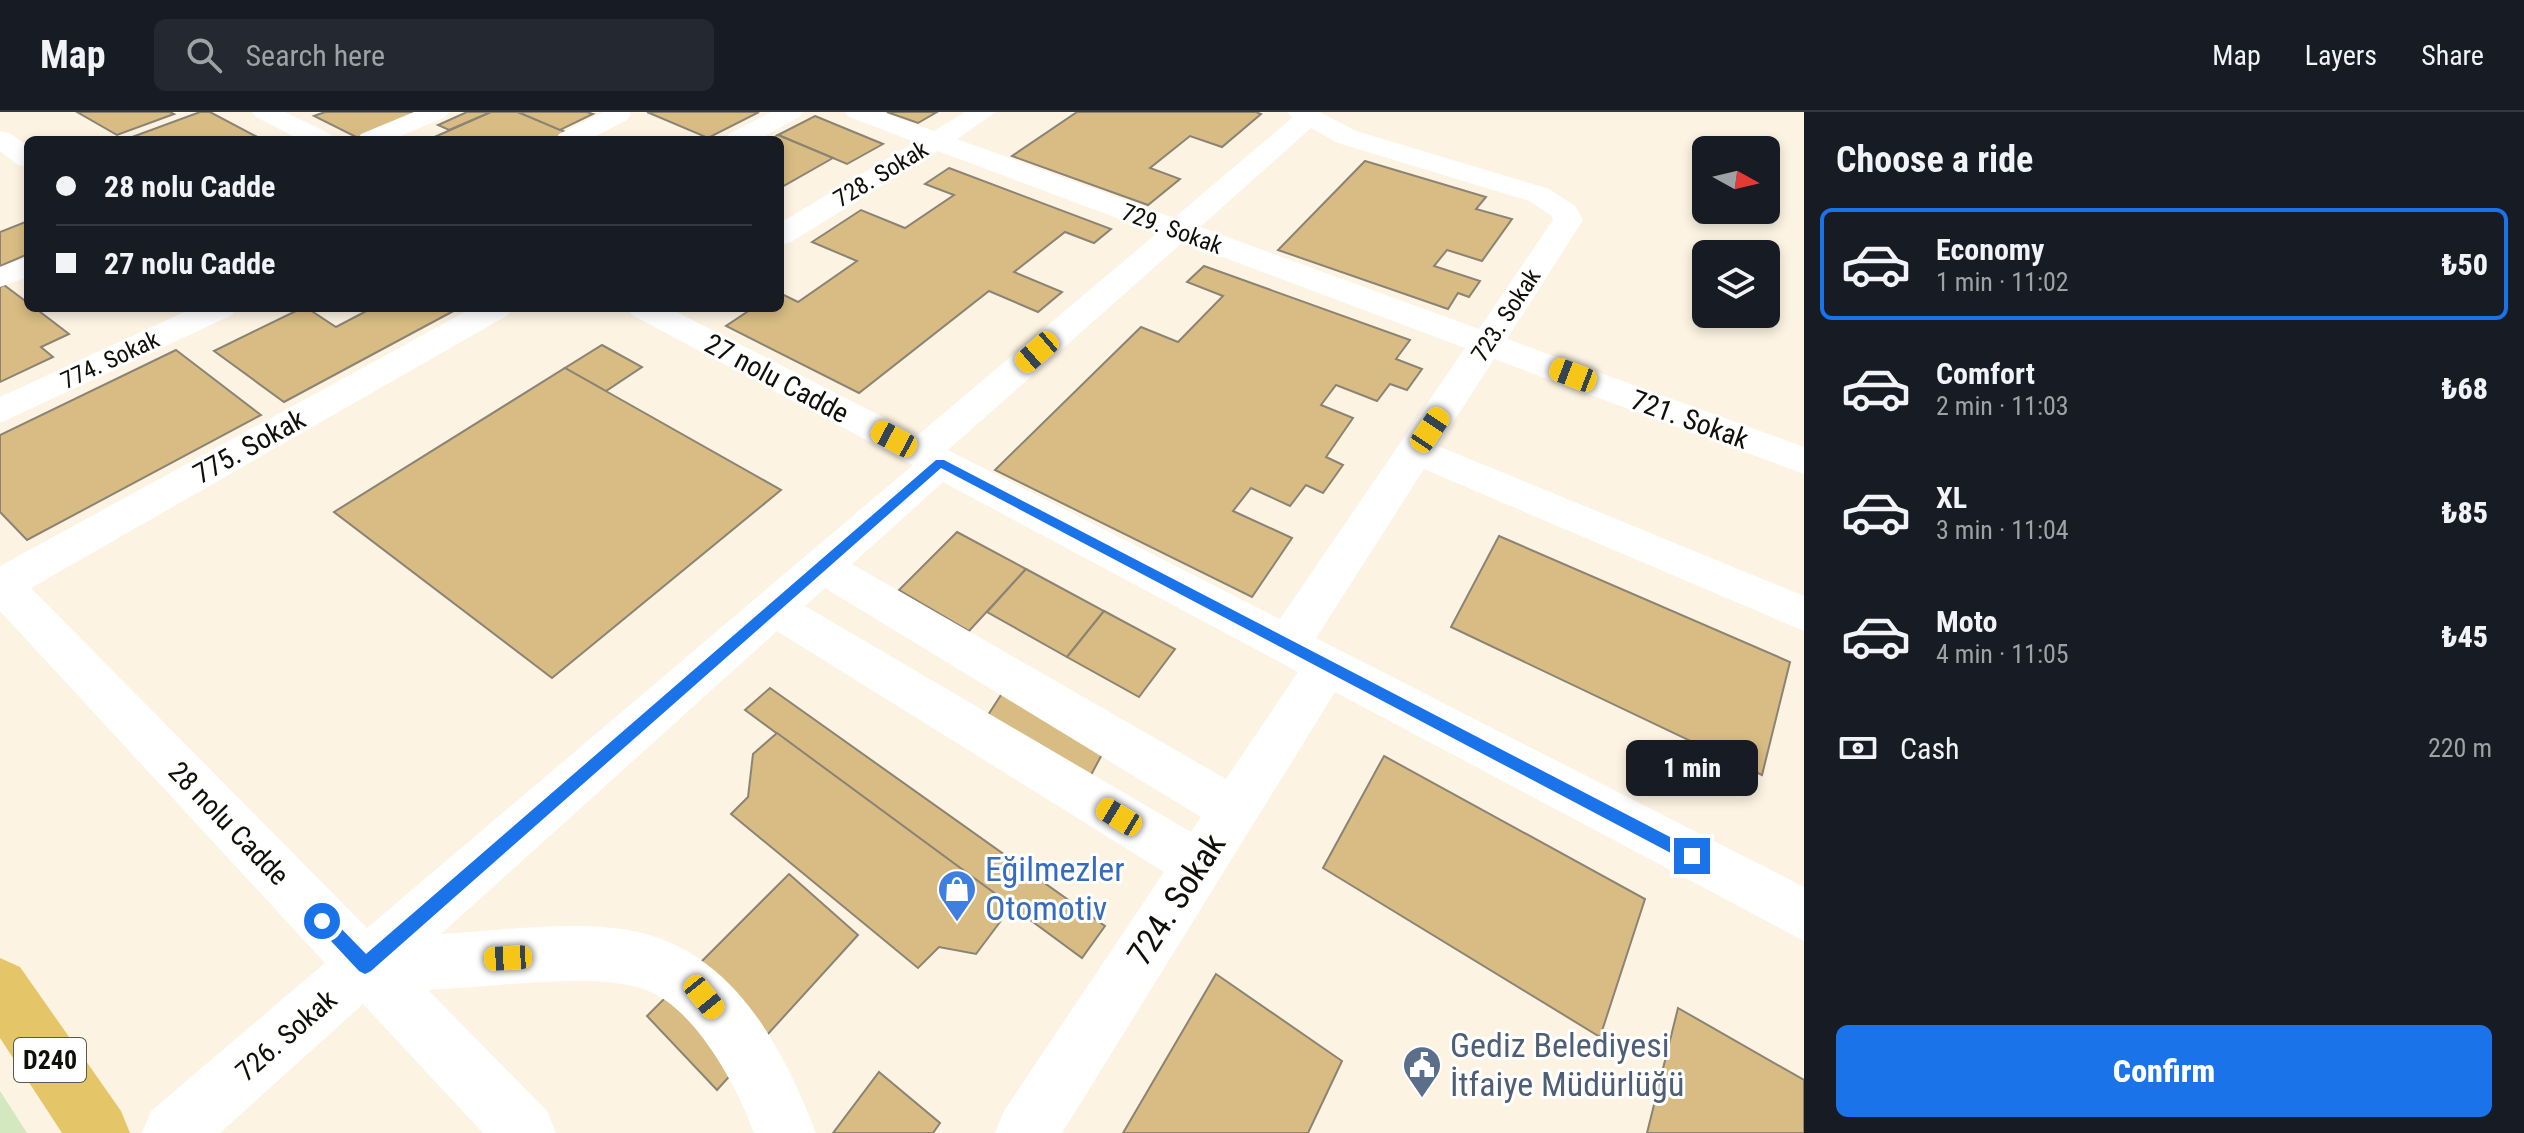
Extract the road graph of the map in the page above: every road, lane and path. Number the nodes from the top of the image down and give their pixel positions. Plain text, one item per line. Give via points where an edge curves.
1 (436, 112) edge
2 (790, 112) edge
3 (858, 112) edge
4 (983, 112) edge
5 (280, 114) edge
6 (1304, 114) edge
7 (620, 122) edge
8 (315, 136) edge
9 (379, 136) edge
10 (580, 136) edge
11 (745, 136) edge
12 (0, 139) edge
13 (936, 141) junction
14 (23, 169) edge
15 (784, 230) edge
16 (1177, 231) junction
17 (24, 268) edge
18 (0, 278) edge
19 (211, 312) edge
20 (489, 312) edge
21 (657, 312) edge
22 (1487, 343) junction
23 (0, 411) edge
24 (1416, 451) junction
25 (931, 458) junction
26 (1804, 461) edge
27 (822, 566) junction
28 (1, 584) edge
29 (774, 608) junction
30 (1804, 614) edge
31 (1307, 656) junction
32 (1234, 810) junction
33 (1199, 865) junction
34 (1804, 915) edge
35 (365, 965) junction
36 (0, 987) edge
37 (99, 1133) edge
38 (173, 1133) edge
39 (525, 1133) edge
40 (785, 1133) edge
41 (1026, 1133) edge

1 - 9 street
2 - 11 street
3 - 13 street, 729. Sokak
4 - 13 street, 728. Sokak
5 - 8 street
6 - 16 street, 726. Sokak
6 - 22 street, 723. Sokak via 1347,137 1539,195 1565,212 1568,220
7 - 10 street
12 - 14 street
13 - 15 street, 728. Sokak
13 - 16 street, 729. Sokak
16 - 22 street, 729. Sokak
16 - 25 street, 726. Sokak
17 - 18 street
19 - 23 street, 774. Sokak
20 - 28 street, 775. Sokak
21 - 25 street, 27 nolu Cadde
22 - 24 street, 723. Sokak
22 - 26 street, 721. Sokak
24 - 30 street
24 - 31 street, 723. Sokak
25 - 27 street, 726. Sokak
25 - 31 street, 27 nolu Cadde
27 - 29 street, 726. Sokak
27 - 32 street
28 - 35 street, 28 nolu Cadde
29 - 33 street
29 - 35 street, 726. Sokak
31 - 32 street, 724. Sokak
31 - 34 street, 27 nolu Cadde
32 - 33 street, 724. Sokak
33 - 41 street, 724. Sokak
35 - 38 street, 726. Sokak
35 - 39 street, 28 nolu Cadde
35 - 40 street via 594,954 674,973 704,997 740,1043 767,1088
36 - 37 highway, D240

